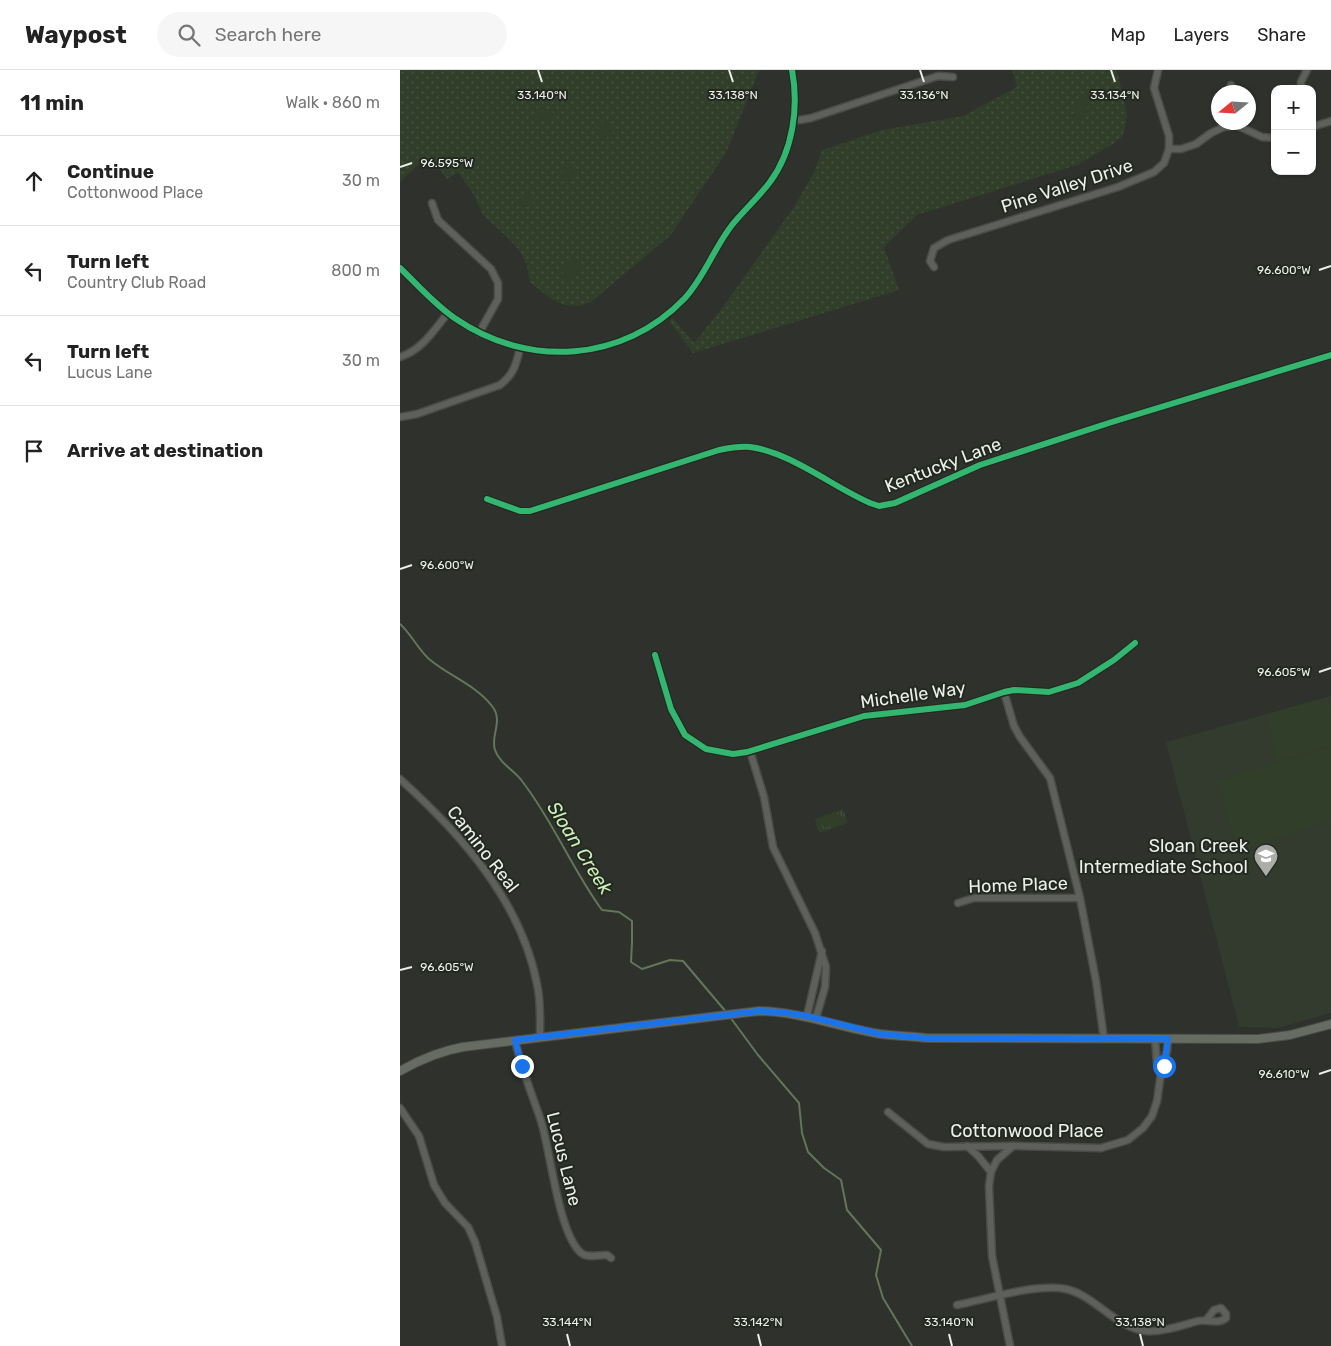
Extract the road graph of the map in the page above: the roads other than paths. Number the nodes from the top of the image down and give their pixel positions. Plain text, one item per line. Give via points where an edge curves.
1 (792, 70) edge
2 (1158, 70) edge
3 (1307, 70) edge
4 (954, 77) dead end
5 (1301, 85) edge
6 (794, 119) junction
7 (1331, 121) edge
8 (1316, 125) edge
9 (1218, 130) edge
10 (1248, 130) edge
11 (1271, 138) edge
12 (1169, 149) junction
13 (432, 203) dead end
14 (934, 267) dead end
15 (400, 268) edge
16 (448, 313) junction
17 (480, 332) junction
18 (520, 348) junction
19 (1331, 355) edge
20 (400, 357) edge
21 (400, 417) edge
22 (487, 499) dead end
23 (1135, 643) dead end
24 (655, 655) dead end
25 (1004, 692) junction
26 (750, 751) junction
27 (400, 779) edge
28 (1080, 898) junction
29 (958, 903) dead end
30 (822, 950) junction
31 (807, 1016) junction
32 (816, 1018) junction
33 (1331, 1024) edge
34 (540, 1037) junction
35 (1104, 1039) junction
36 (1168, 1039) junction
37 (515, 1040) junction
38 (1155, 1040) junction
39 (400, 1071) edge
40 (1162, 1072) junction
41 (400, 1108) edge
42 (888, 1112) dead end
43 (967, 1146) junction
44 (1013, 1146) junction
45 (991, 1172) junction
46 (611, 1258) dead end
47 (1000, 1295) junction
48 (957, 1305) dead end
49 (1207, 1319) dead end
50 (502, 1346) edge
51 (1010, 1346) edge

1 - 6 street via 796,100
2 - 12 street via 1154,88 1169,136
3 - 5 street
4 - 6 street via 938,76 811,118
6 - 18 street via 786,152 776,174 732,225 692,290 668,314 629,337 597,347 555,352
7 - 8 street
9 - 12 street via 1196,144
10 - 11 street
12 - 14 street, Pine Valley Drive via 1164,163 1154,172 1118,187 948,240 934,248 930,261
13 - 17 street via 438,220 491,269 498,283 498,299
15 - 16 street
16 - 17 street
16 - 20 street via 419,347
17 - 18 street
18 - 21 street via 515,368 500,385
19 - 22 street, Kentucky Lane via 980,465 896,503 879,506 771,453 740,446 530,511 520,511
23 - 25 street, Michelle Way via 1078,683 1049,692
24 - 26 street, Michelle Way via 671,709 685,735 706,748 733,754
25 - 26 street, Michelle Way via 965,705 864,716
25 - 28 street via 1014,726 1050,778
26 - 30 street via 764,797 773,848
27 - 34 street, Camino Real via 439,816 484,869 511,911 526,942 538,986
28 - 29 street, Home Place via 971,898
28 - 35 street
30 - 31 street
30 - 32 street via 825,980
31 - 32 main road
31 - 34 main road via 780,1012 743,1013
32 - 35 main road via 880,1034 926,1038
33 - 36 main road via 1290,1035 1258,1039
34 - 37 main road
35 - 38 main road
36 - 38 main road
36 - 40 street, Cottonwood Place
37 - 39 main road via 440,1052
37 - 46 street, Lucus Lane via 570,1235 582,1254
38 - 40 street, Cottonwood Place via 1157,1063
40 - 44 street, Cottonwood Place via 1152,1116 1128,1140 1100,1148
41 - 50 street via 419,1136 434,1185 476,1242
42 - 43 street, Cottonwood Place via 928,1144
43 - 44 street, Cottonwood Place
43 - 45 street
44 - 45 street via 997,1160
45 - 47 street via 992,1256
47 - 48 street
47 - 49 street via 1044,1288 1065,1289 1083,1295 1127,1326 1146,1332
47 - 51 street

